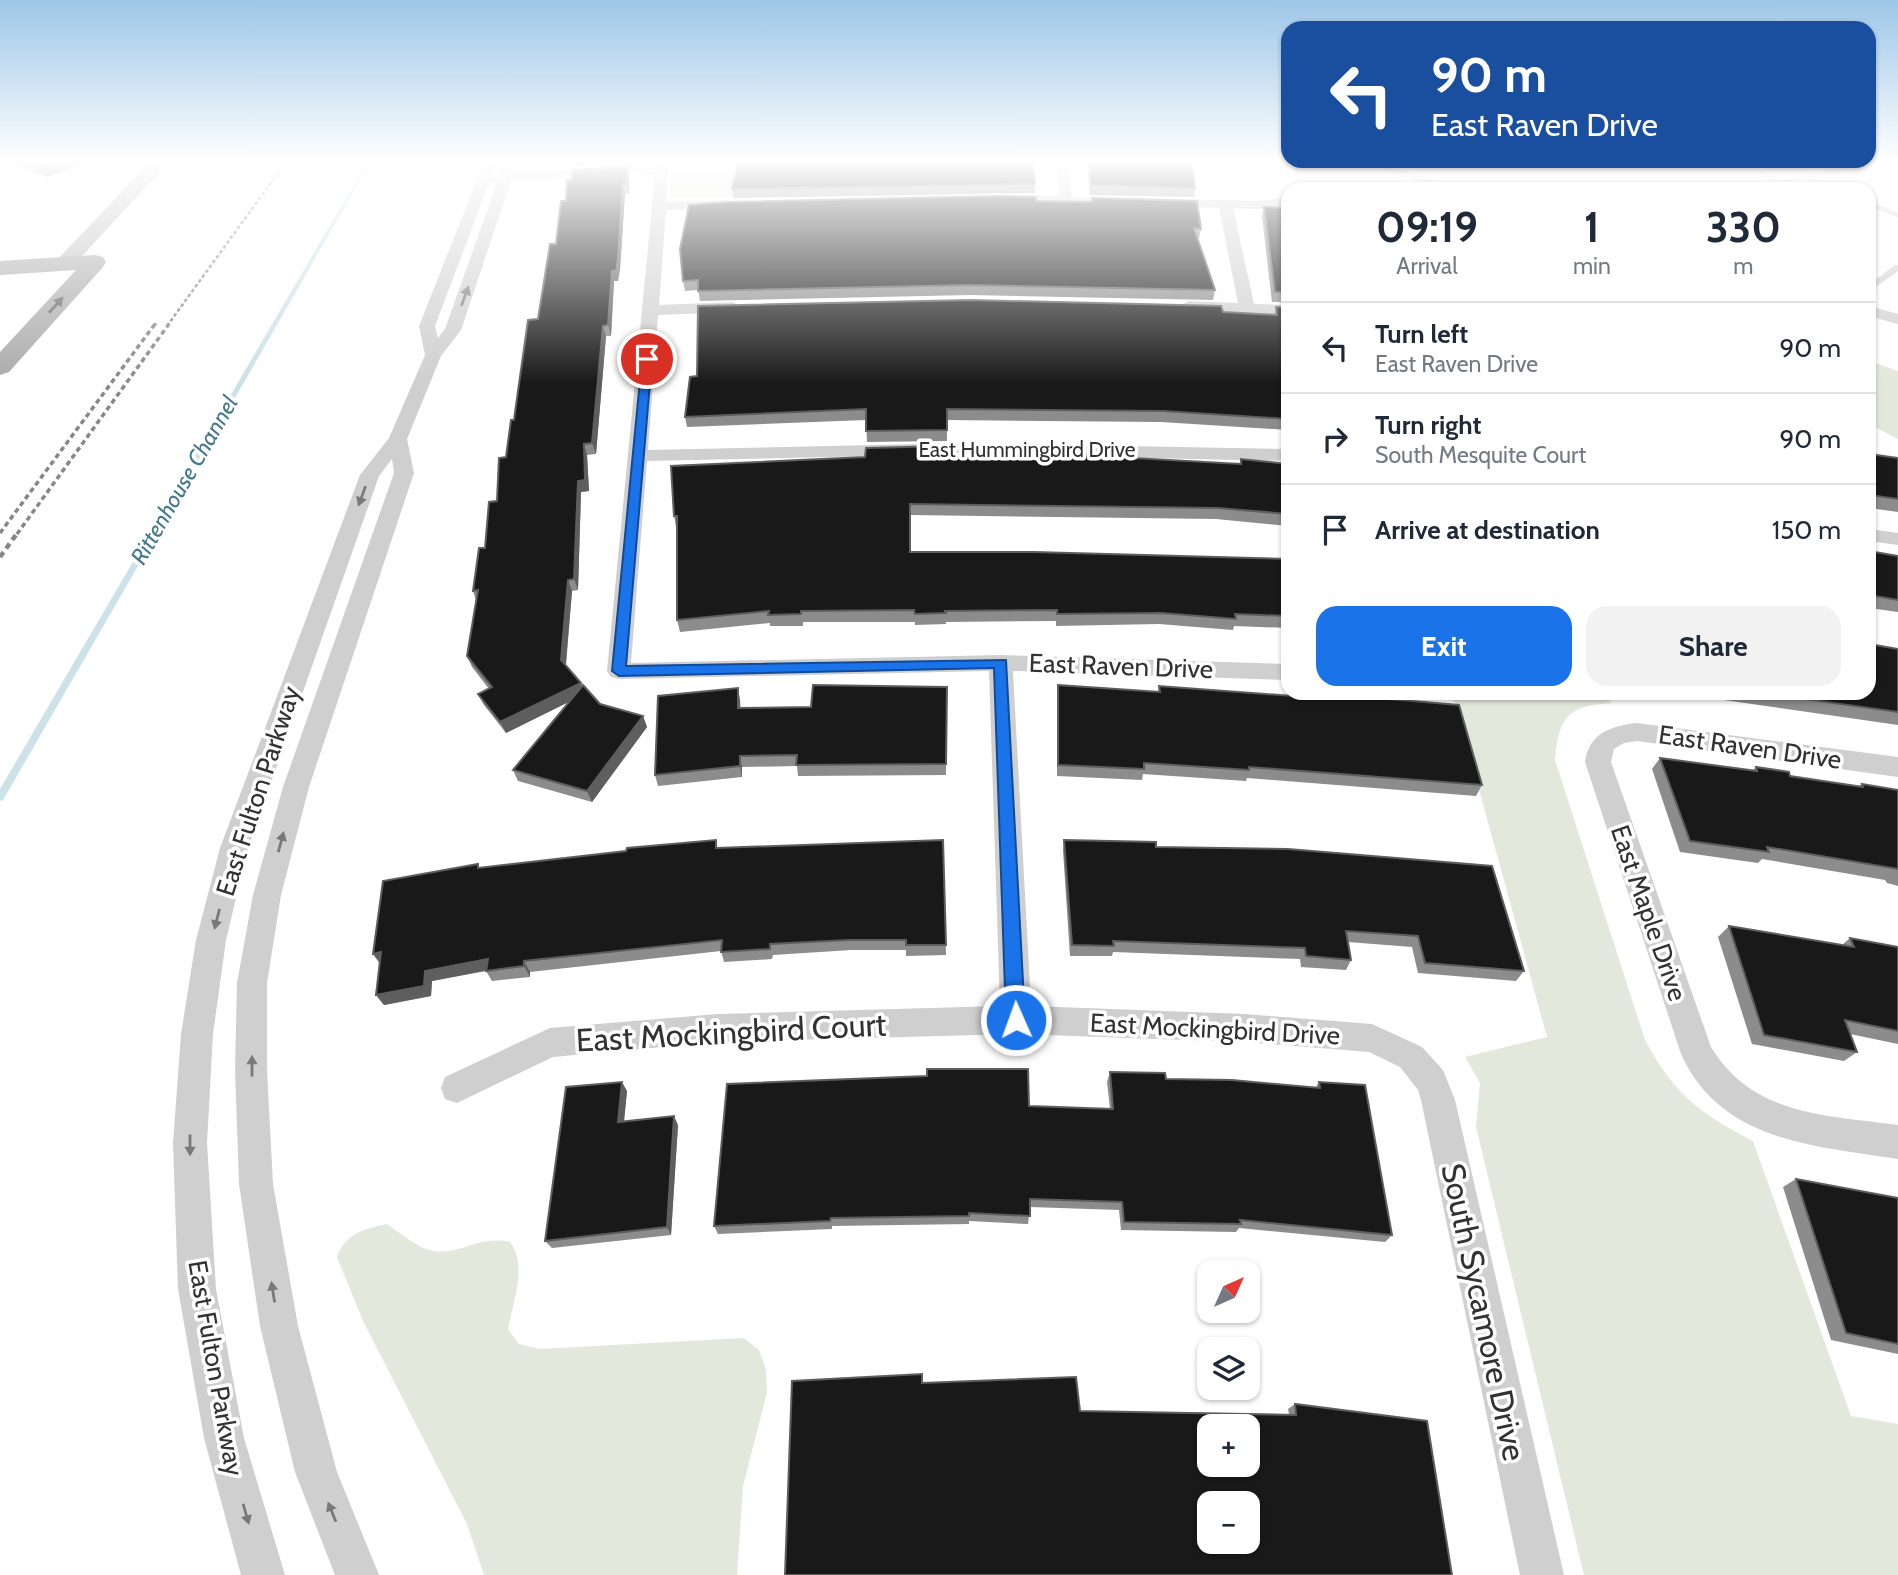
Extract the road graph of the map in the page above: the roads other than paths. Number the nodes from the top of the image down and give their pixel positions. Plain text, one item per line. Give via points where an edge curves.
1 (95, 236) edge
2 (462, 236) edge
3 (486, 236) edge
4 (657, 236) edge
5 (1232, 236) edge
6 (64, 264) junction
7 (1898, 267) edge
8 (0, 268) edge
9 (1876, 280) edge
10 (1879, 281) junction
11 (46, 284) dead end
12 (1876, 284) edge
13 (744, 306) edge
14 (1166, 306) edge
15 (1247, 308) junction
16 (651, 310) junction
17 (1281, 310) edge
18 (1876, 313) edge
19 (1898, 319) edge
20 (433, 355) junction
21 (0, 367) edge
22 (398, 439) junction
23 (1281, 455) edge
24 (639, 456) junction
25 (1876, 536) edge
26 (1898, 539) edge
27 (1001, 663) junction
28 (619, 671) joint
29 (1281, 672) edge
30 (1604, 741) joint
31 (1898, 767) edge
32 (1016, 1020) junction
33 (1411, 1057) joint
34 (457, 1088) dead end
35 (1898, 1142) edge
36 (263, 1575) edge
37 (357, 1575) edge
38 (1542, 1575) edge

1 - 6 main road
2 - 20 street, East Fulton Parkway via 427,326
20 -> 3 street, East Fulton Parkway via 453,330
4 - 16 street
5 - 15 street
6 - 8 main road
6 - 11 main road
21 -> 6 main road via 99,257
7 - 10 lane
9 - 10 lane
10 - 12 lane
13 - 16 street
14 - 15 street
15 - 17 street
16 - 24 street
18 - 19 street
20 - 22 street, East Fulton Parkway
22 -> 36 street, East Fulton Parkway via 370,475 234,848 211,940 197,1034 190,1143 197,1289 224,1438
37 -> 22 street, East Fulton Parkway via 316,1472 279,1326 256,1184 252,983 267,895 296,787 404,474
23 - 24 street, East Hummingbird Drive via 1003,447
24 - 28 street
25 - 26 street
27 - 28 street, East Raven Drive
27 - 29 street, East Raven Drive
27 - 32 street
30 - 31 street, East Raven Drive via 1619,733 1637,732
30 - 35 street, East Maple Drive via 1598,762 1697,1054 1715,1082 1746,1107 1785,1123
32 - 33 street, East Mockingbird Drive via 1245,1028 1372,1038
32 - 34 street, East Mockingbird Court via 718,1028 550,1043
33 - 38 street, South Sycamore Drive via 1431,1081 1438,1100

